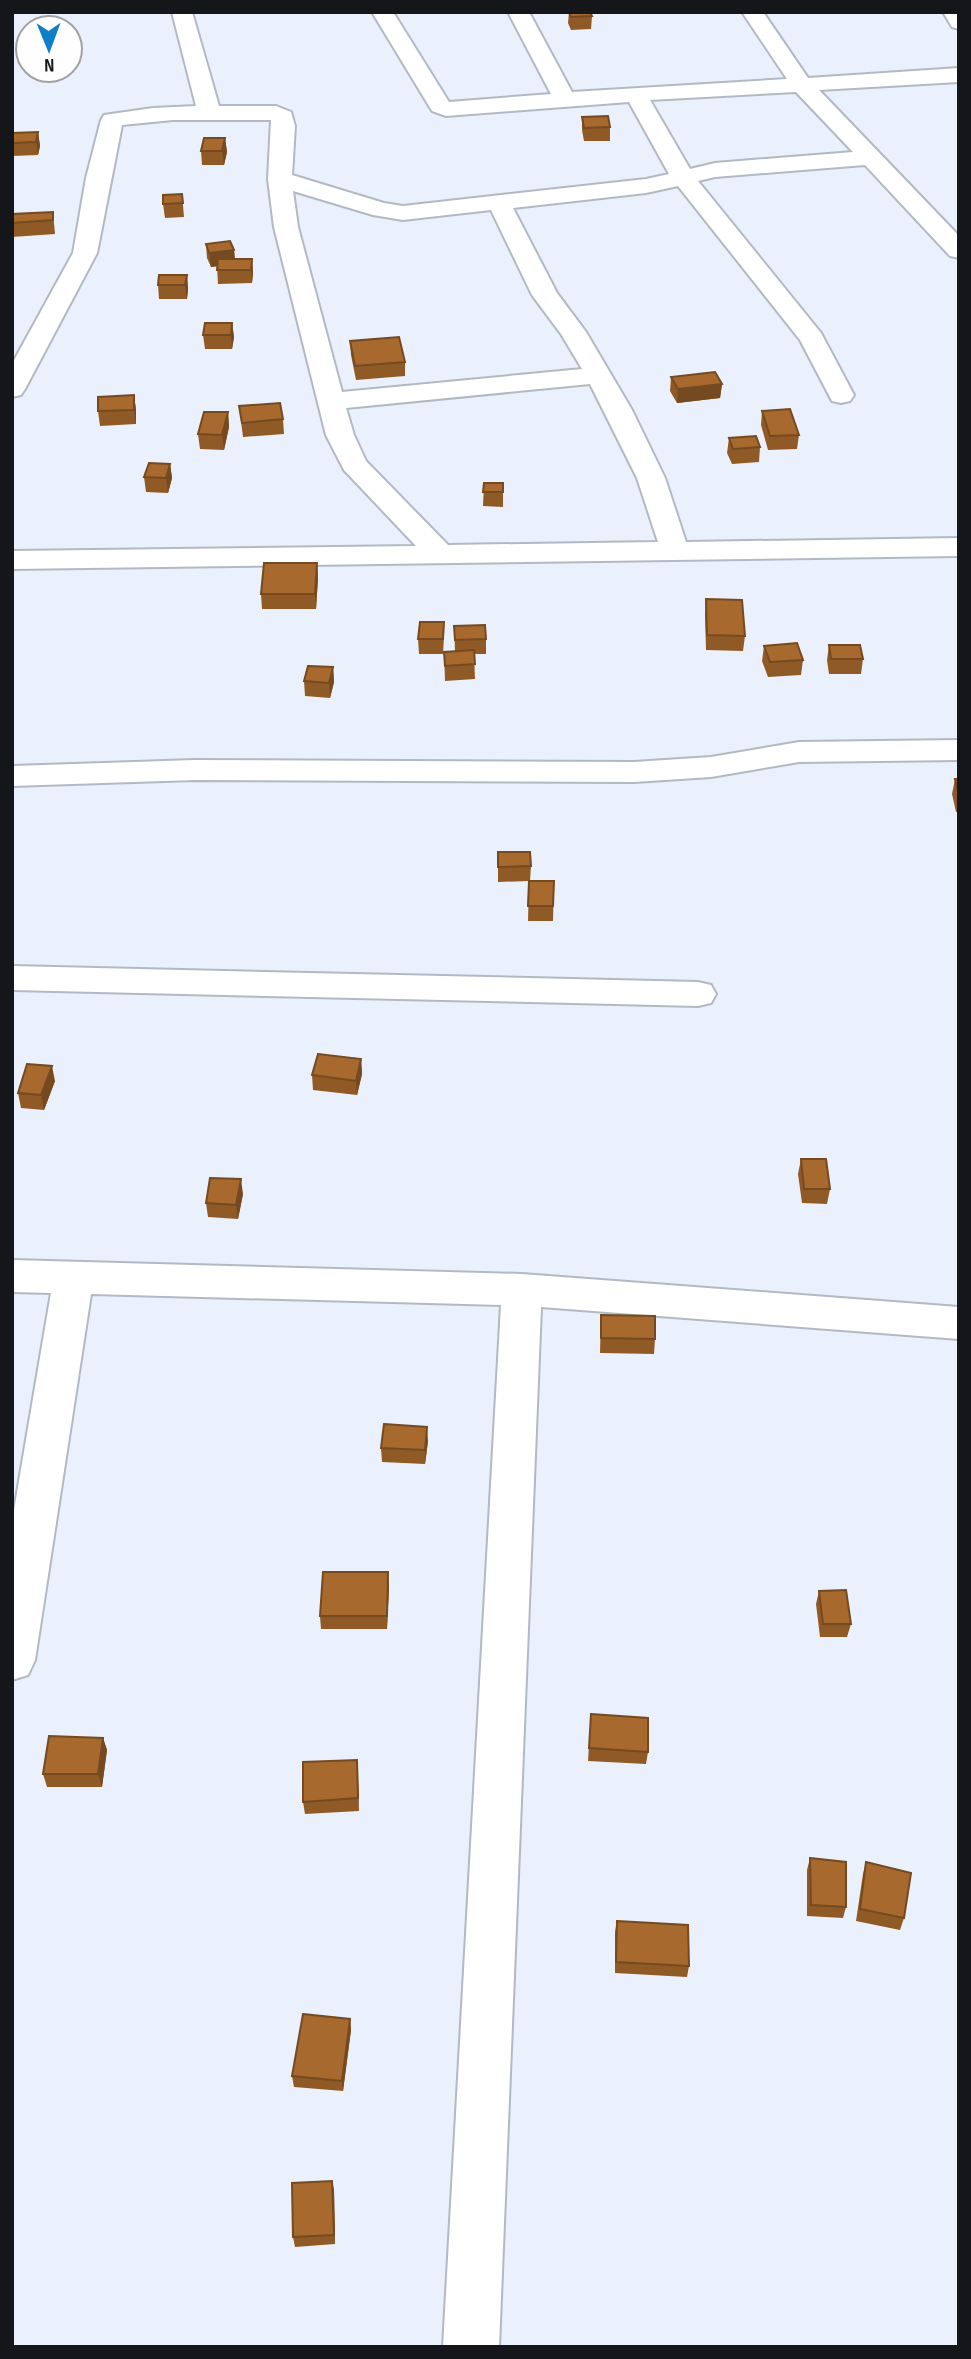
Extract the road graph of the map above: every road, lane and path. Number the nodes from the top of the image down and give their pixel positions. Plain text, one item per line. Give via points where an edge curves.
1 (181, 12) edge
2 (382, 12) edge
3 (518, 12) edge
4 (752, 12) edge
5 (953, 12) edge
6 (959, 23) edge
7 (959, 75) edge
8 (803, 86) junction
9 (636, 95) junction
10 (565, 99) junction
11 (209, 111) junction
12 (872, 158) junction
13 (683, 177) junction
14 (280, 179) junction
15 (499, 203) junction
16 (959, 251) edge
17 (599, 375) junction
18 (12, 389) edge
19 (841, 395) dead end
20 (331, 401) junction
21 (959, 548) edge
22 (675, 551) junction
23 (440, 554) junction
24 (12, 560) edge
25 (959, 750) edge
26 (12, 776) edge
27 (12, 978) edge
28 (698, 994) dead end
29 (12, 1276) edge
30 (73, 1278) junction
31 (522, 1290) junction
32 (959, 1323) edge
33 (12, 1660) edge
34 (471, 2347) edge

1 - 11 street
2 - 10 street via 446,109
3 - 10 street
4 - 8 street
5 - 6 street
7 - 8 street
8 - 9 street
8 - 12 street
9 - 10 street
9 - 13 street
11 - 14 street via 283,117
11 - 18 street via 112,120 85,253
12 - 13 street via 715,170
12 - 16 street
13 - 15 street via 646,186
13 - 19 street via 812,338
14 - 15 street via 390,212
14 - 20 street via 286,227
15 - 17 street via 545,295
17 - 20 street
17 - 22 street via 651,478
20 - 23 street via 354,464
21 - 22 street
22 - 23 street
23 - 24 street
25 - 26 street via 799,752 711,767 634,772 195,770
27 - 28 street
29 - 30 street
30 - 31 street
30 - 33 street
31 - 32 street
31 - 34 street

